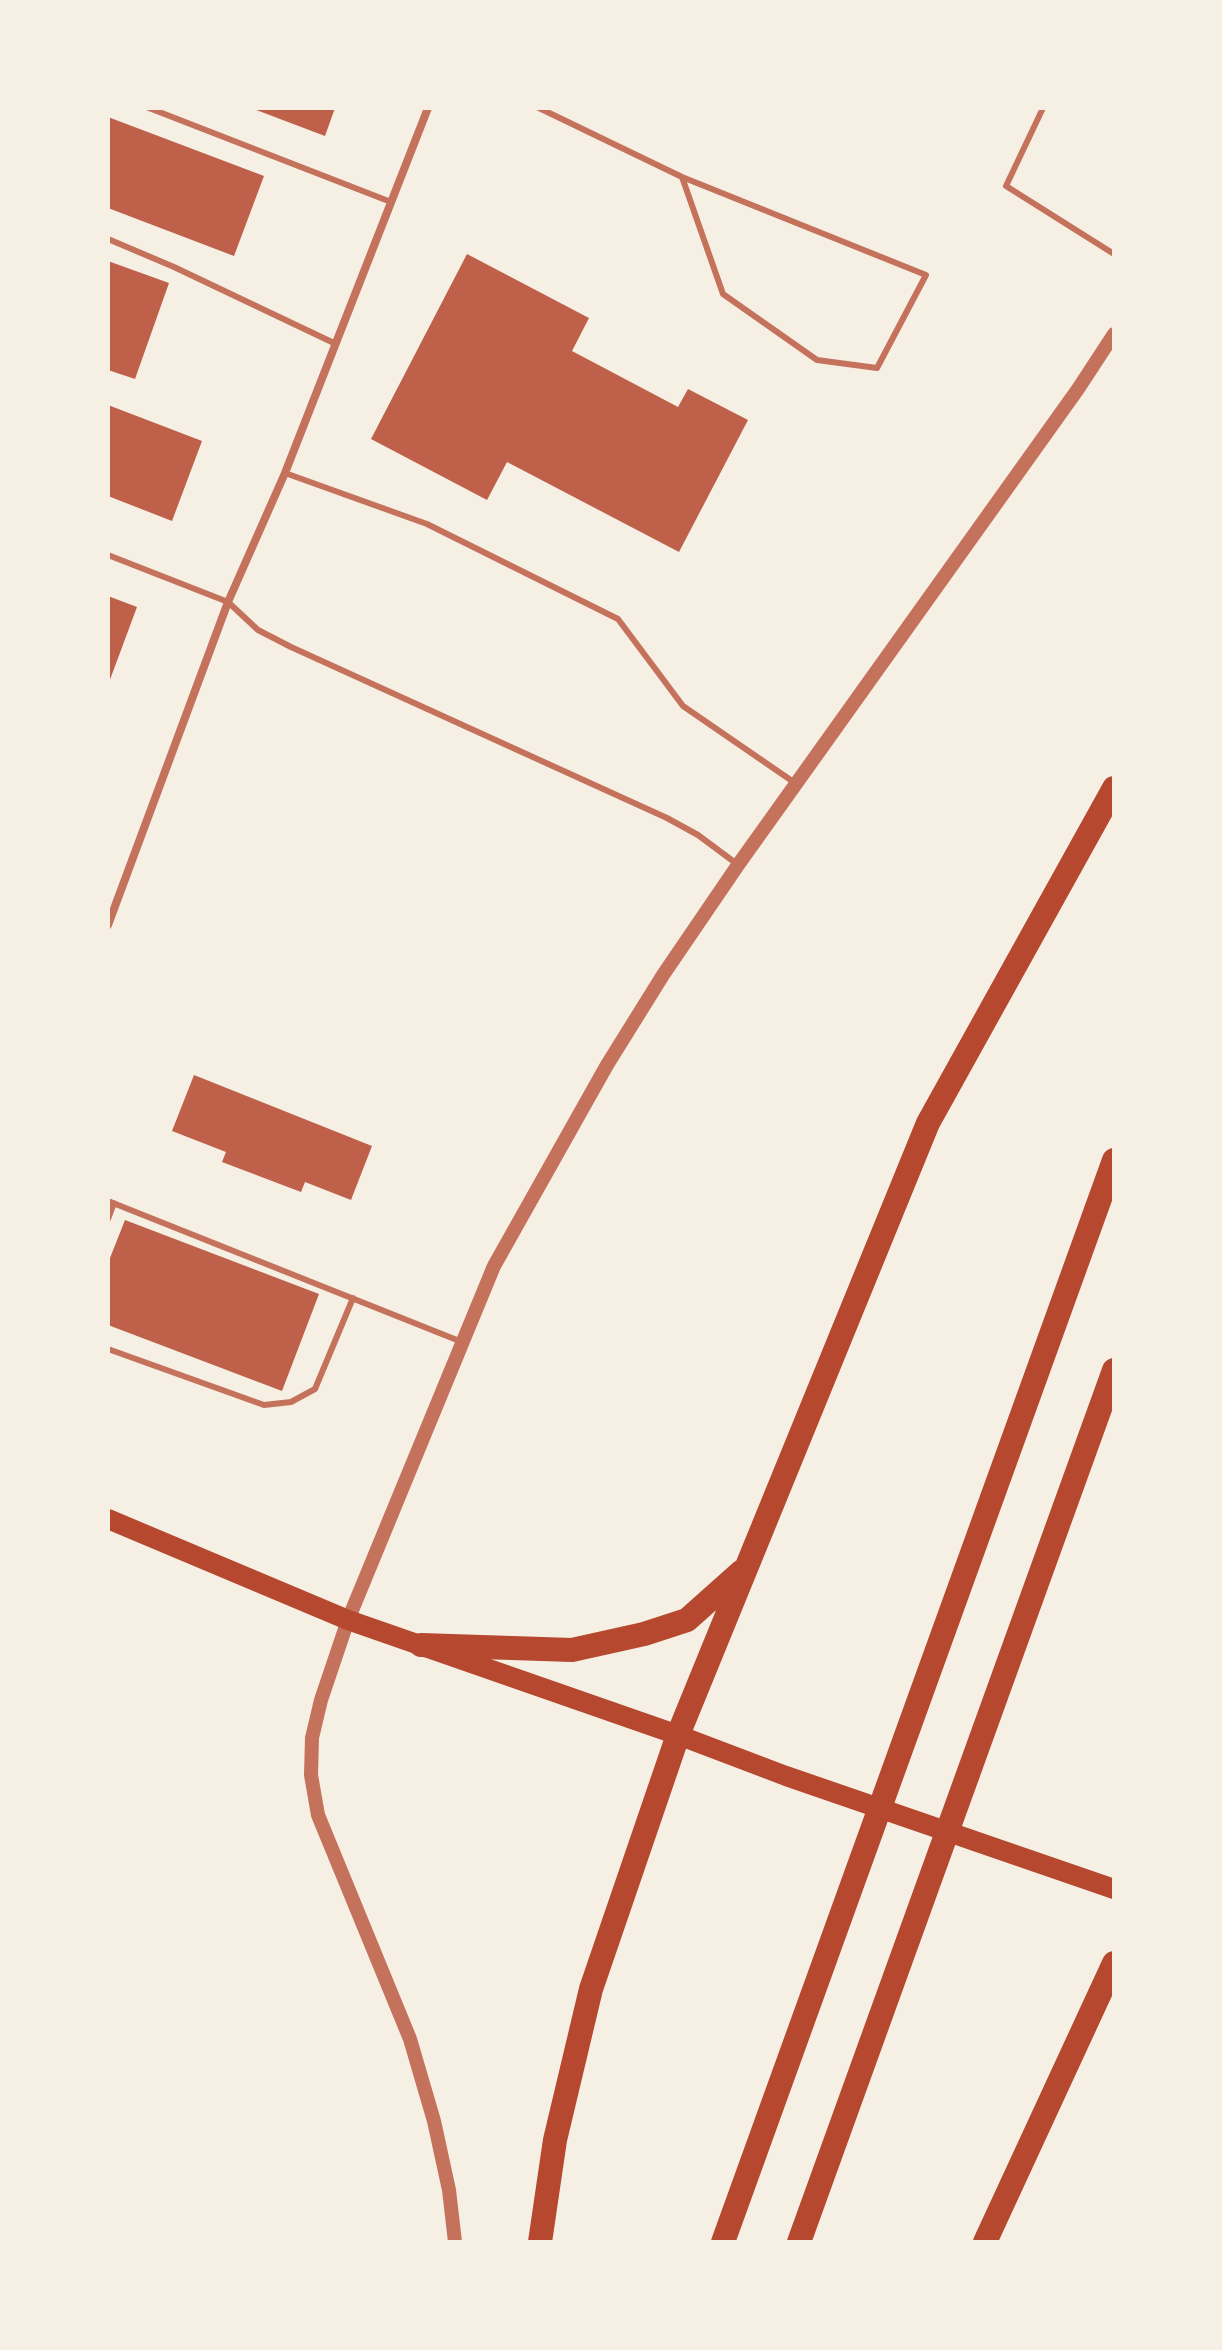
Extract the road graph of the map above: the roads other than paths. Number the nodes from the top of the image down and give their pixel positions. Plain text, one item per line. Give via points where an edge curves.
1 (149, 108) edge
2 (428, 108) edge
3 (539, 108) edge
4 (1043, 108) edge
5 (682, 177) junction
6 (391, 202) junction
7 (108, 239) edge
8 (1114, 254) edge
9 (1114, 334) edge
10 (336, 344) junction
11 (285, 473) junction
12 (108, 555) edge
13 (228, 602) junction
14 (796, 784) junction
15 (1114, 788) edge
16 (738, 865) junction
17 (108, 925) edge
18 (1114, 1160) edge
19 (111, 1202) edge
20 (108, 1219) edge
21 (353, 1298) junction
22 (462, 1342) junction
23 (108, 1349) edge
24 (1114, 1370) edge
25 (108, 1519) edge
26 (747, 1567) junction
27 (348, 1620) junction
28 (421, 1645) junction
29 (678, 1735) junction
30 (1114, 1889) edge
31 (1114, 1963) edge
32 (455, 2242) edge
33 (540, 2242) edge
34 (723, 2242) edge
35 (799, 2242) edge
36 (985, 2242) edge

1 - 6 lane
2 - 6 street
3 - 5 lane
4 - 8 lane via 1006,186
5 - 5 lane via 926,275 877,368 817,360 723,294
6 - 10 street
7 - 10 lane
9 - 14 street
10 - 11 street
11 - 13 street
11 - 14 lane via 427,524 618,619 683,706
12 - 13 lane
13 - 16 lane via 258,630 667,818
13 - 17 street
14 - 16 street
15 - 26 highway via 928,1123
16 - 22 street via 663,975 570,1129 494,1266
18 - 34 highway
19 - 20 lane
19 - 21 lane
21 - 22 lane
21 - 23 lane via 315,1389 291,1402 264,1405
22 - 27 street
24 - 35 highway
25 - 27 main road
26 - 28 highway via 687,1620 644,1634 572,1650
26 - 29 highway
27 - 28 main road
27 - 32 street via 321,1700 311,1775 318,1815 410,2039 434,2121
28 - 29 main road
29 - 30 main road
29 - 33 highway via 591,1989 555,2140
31 - 36 highway

